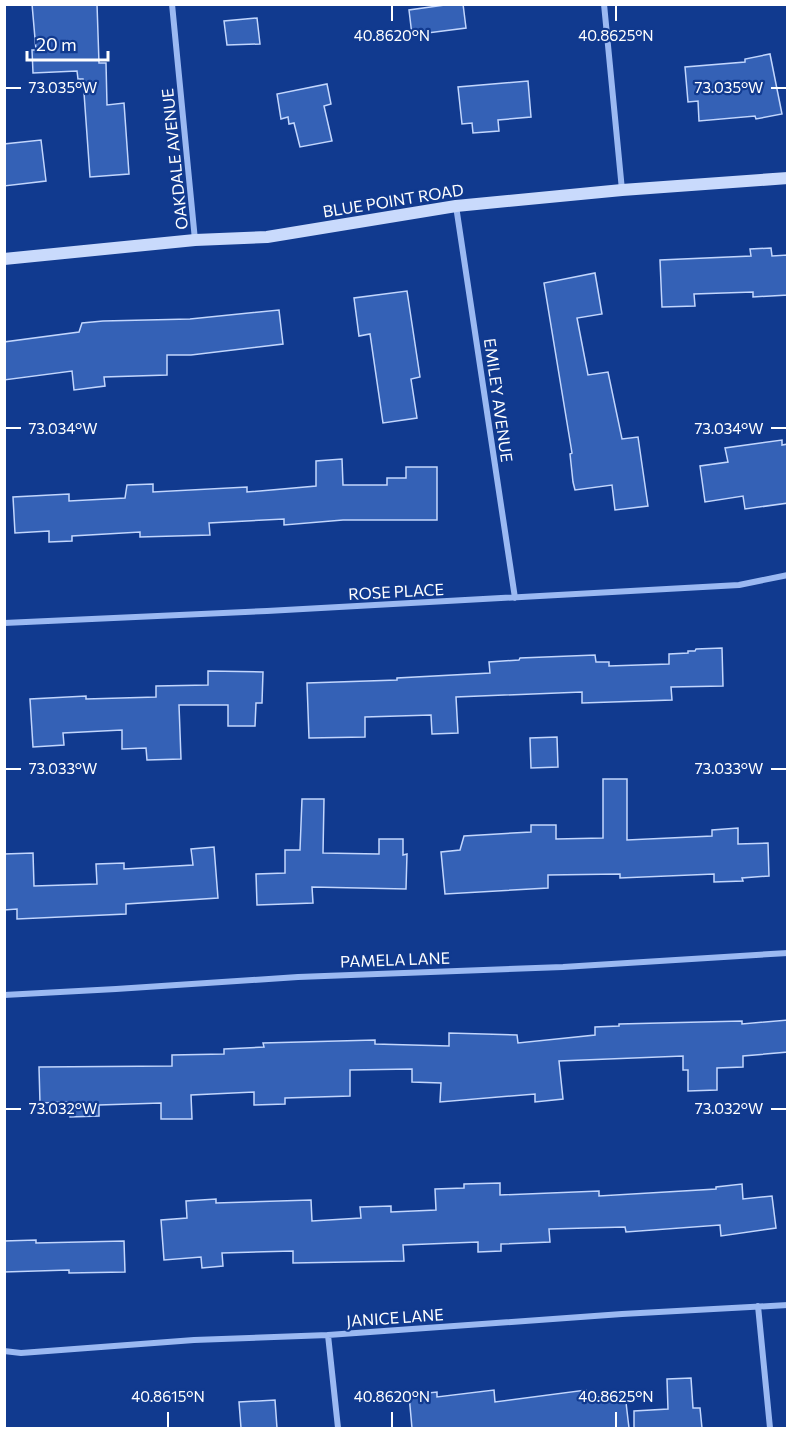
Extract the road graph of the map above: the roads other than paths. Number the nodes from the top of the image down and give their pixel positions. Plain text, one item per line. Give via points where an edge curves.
1 (172, 4) edge
2 (604, 4) edge
3 (788, 178) edge
4 (622, 190) junction
5 (456, 206) junction
6 (195, 240) junction
7 (4, 259) edge
8 (788, 575) edge
9 (515, 598) junction
10 (4, 623) edge
11 (788, 953) edge
12 (4, 995) edge
13 (788, 1305) edge
14 (758, 1306) junction
15 (328, 1335) junction
16 (4, 1351) edge
17 (338, 1428) edge
18 (770, 1428) edge

1 - 6 street, OAKDALE AVENUE
2 - 4 street
3 - 4 street, BLUE POINT ROAD
4 - 5 street, BLUE POINT ROAD
5 - 6 street, BLUE POINT ROAD via 267,237
5 - 9 street, EMILEY AVENUE
6 - 7 street, BLUE POINT ROAD
8 - 9 street, ROSE PLACE via 739,585
9 - 10 street, ROSE PLACE
11 - 12 street, PAMELA LANE via 563,967 298,976
13 - 14 street, JANICE LANE
14 - 15 street, JANICE LANE
14 - 18 street
15 - 16 street, JANICE LANE
15 - 17 street

